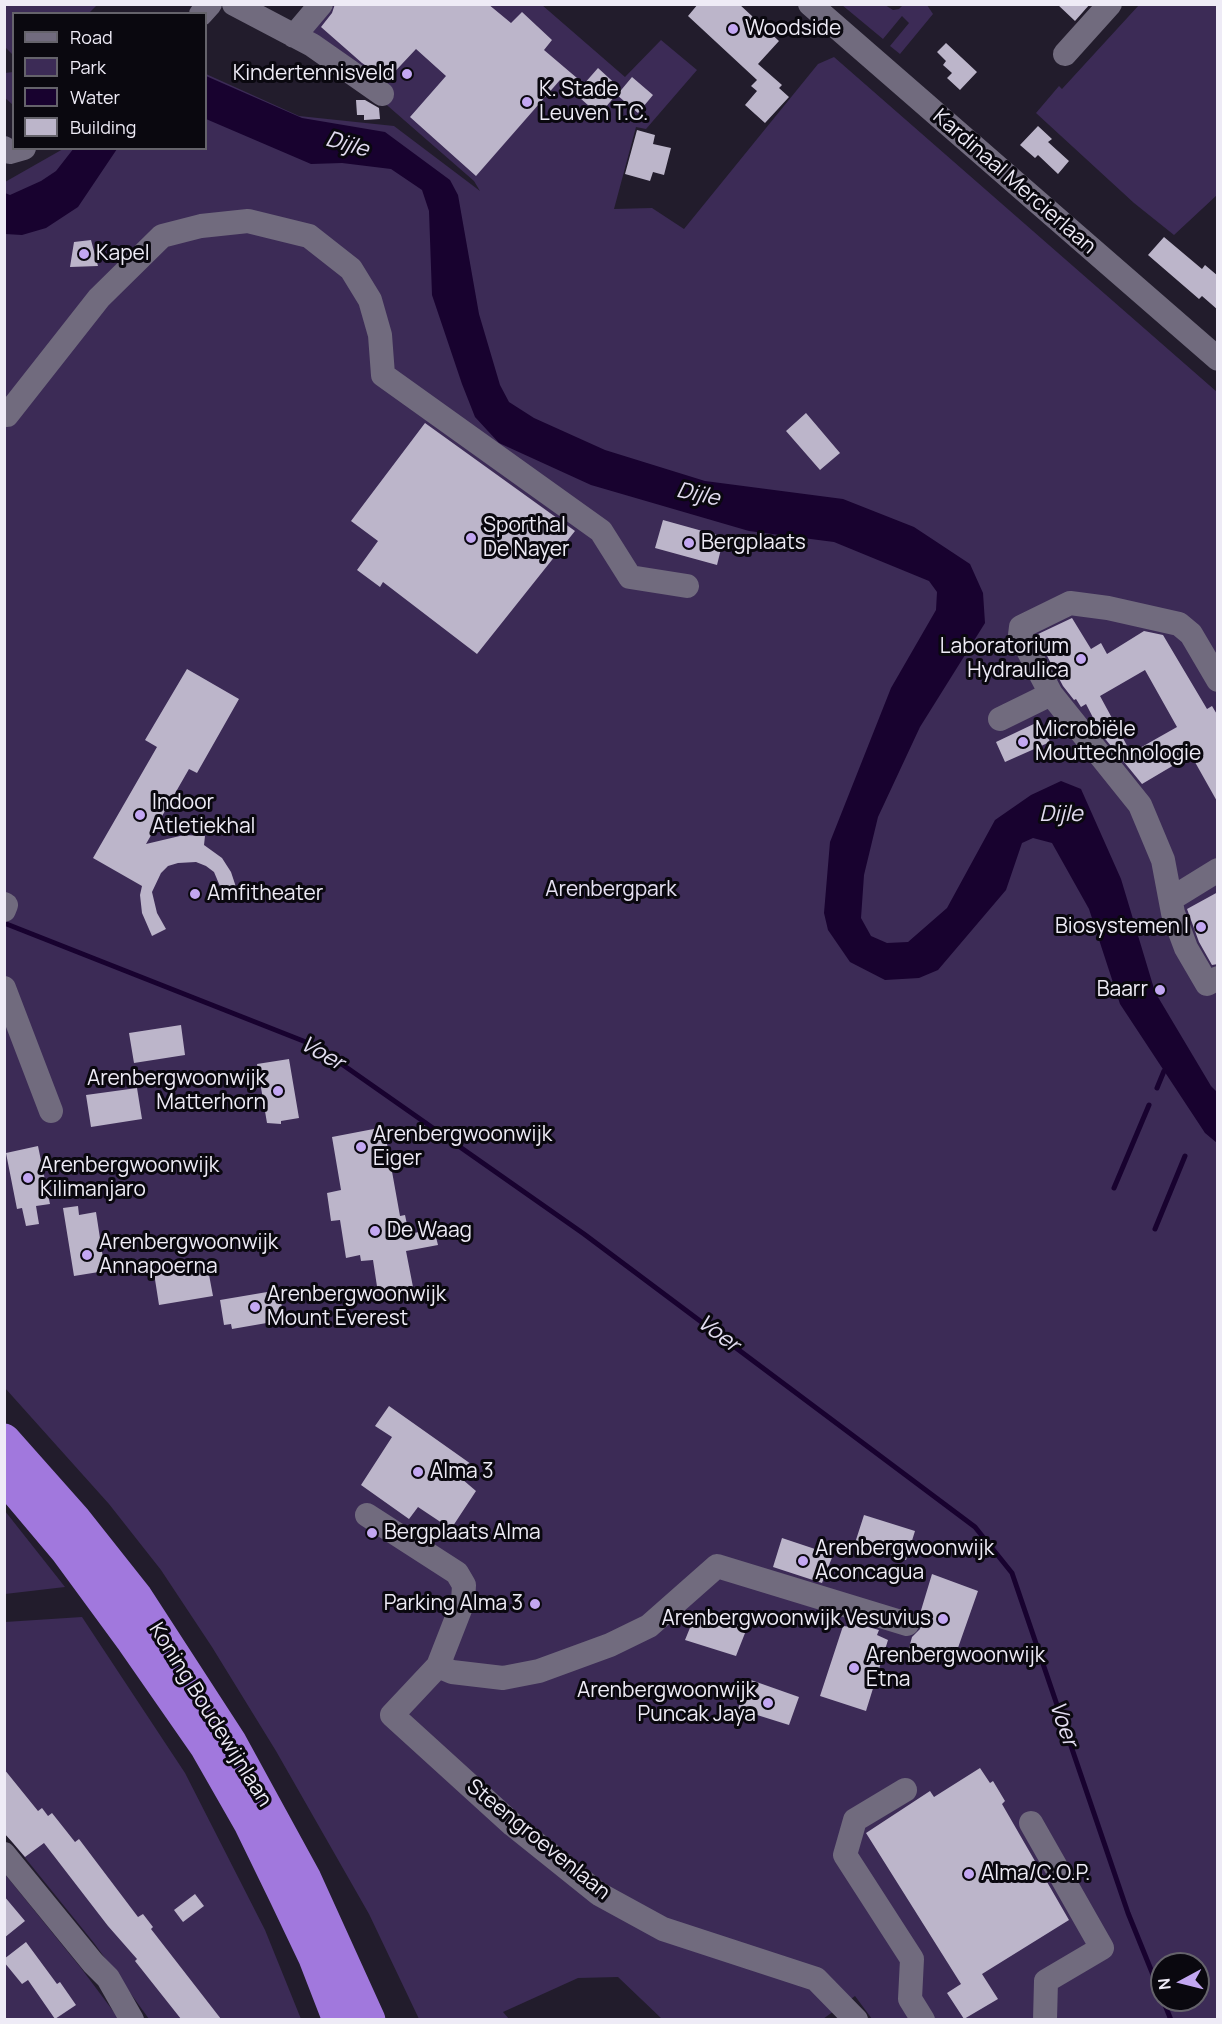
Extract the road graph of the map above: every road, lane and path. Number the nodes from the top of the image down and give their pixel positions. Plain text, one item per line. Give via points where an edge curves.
1 (234, 4) edge
2 (321, 4) edge
3 (810, 4) edge
4 (1110, 4) edge
5 (294, 36) junction
6 (1065, 54) dead end
7 (382, 94) dead end
8 (1218, 359) edge
9 (4, 412) edge
10 (687, 586) dead end
11 (1218, 680) edge
12 (1051, 694) junction
13 (1000, 719) dead end
14 (1218, 870) edge
15 (1171, 899) junction
16 (1218, 978) edge
17 (4, 988) edge
18 (51, 1111) dead end
19 (4, 1440) edge
20 (4, 1476) edge
21 (367, 1515) dead end
22 (907, 1624) dead end
23 (438, 1666) junction
24 (905, 1790) dead end
25 (1032, 1823) dead end
26 (4, 1854) edge
27 (132, 2019) edge
28 (339, 2019) edge
29 (369, 2019) edge
30 (856, 2019) edge
31 (923, 2019) edge
32 (1045, 2019) edge

1 - 5 street
2 - 5 street
3 - 8 street, Kardinaal Mercierlaan
4 - 6 street
5 - 7 street
9 - 10 street via 7,415 99,298 162,236 201,226 258,223 309,236 351,269 369,300 380,335 383,375 601,531 630,577
11 - 12 street via 1191,634 1179,624 1070,603 1021,627 1020,635
12 - 13 street
12 - 15 street via 1140,805 1163,860
14 - 15 street
15 - 16 street via 1186,948 1207,984
17 - 18 street
19 - 29 highway, Koning Boudewijnlaan via 136,1597 231,1742 305,1879
20 - 28 highway, Koning Boudewijnlaan via 67,1551 206,1746 250,1823 315,1958
21 - 23 street via 457,1573 464,1585 463,1602
22 - 23 street via 717,1566 649,1626 539,1671 503,1678 452,1672
23 - 30 street, Steengroevenlaan via 392,1715 513,1825 600,1894 663,1929 816,1979
24 - 31 street via 855,1820 845,1855 912,1959 910,1999
25 - 32 street via 1102,1948 1046,1981
26 - 27 street via 108,1978

